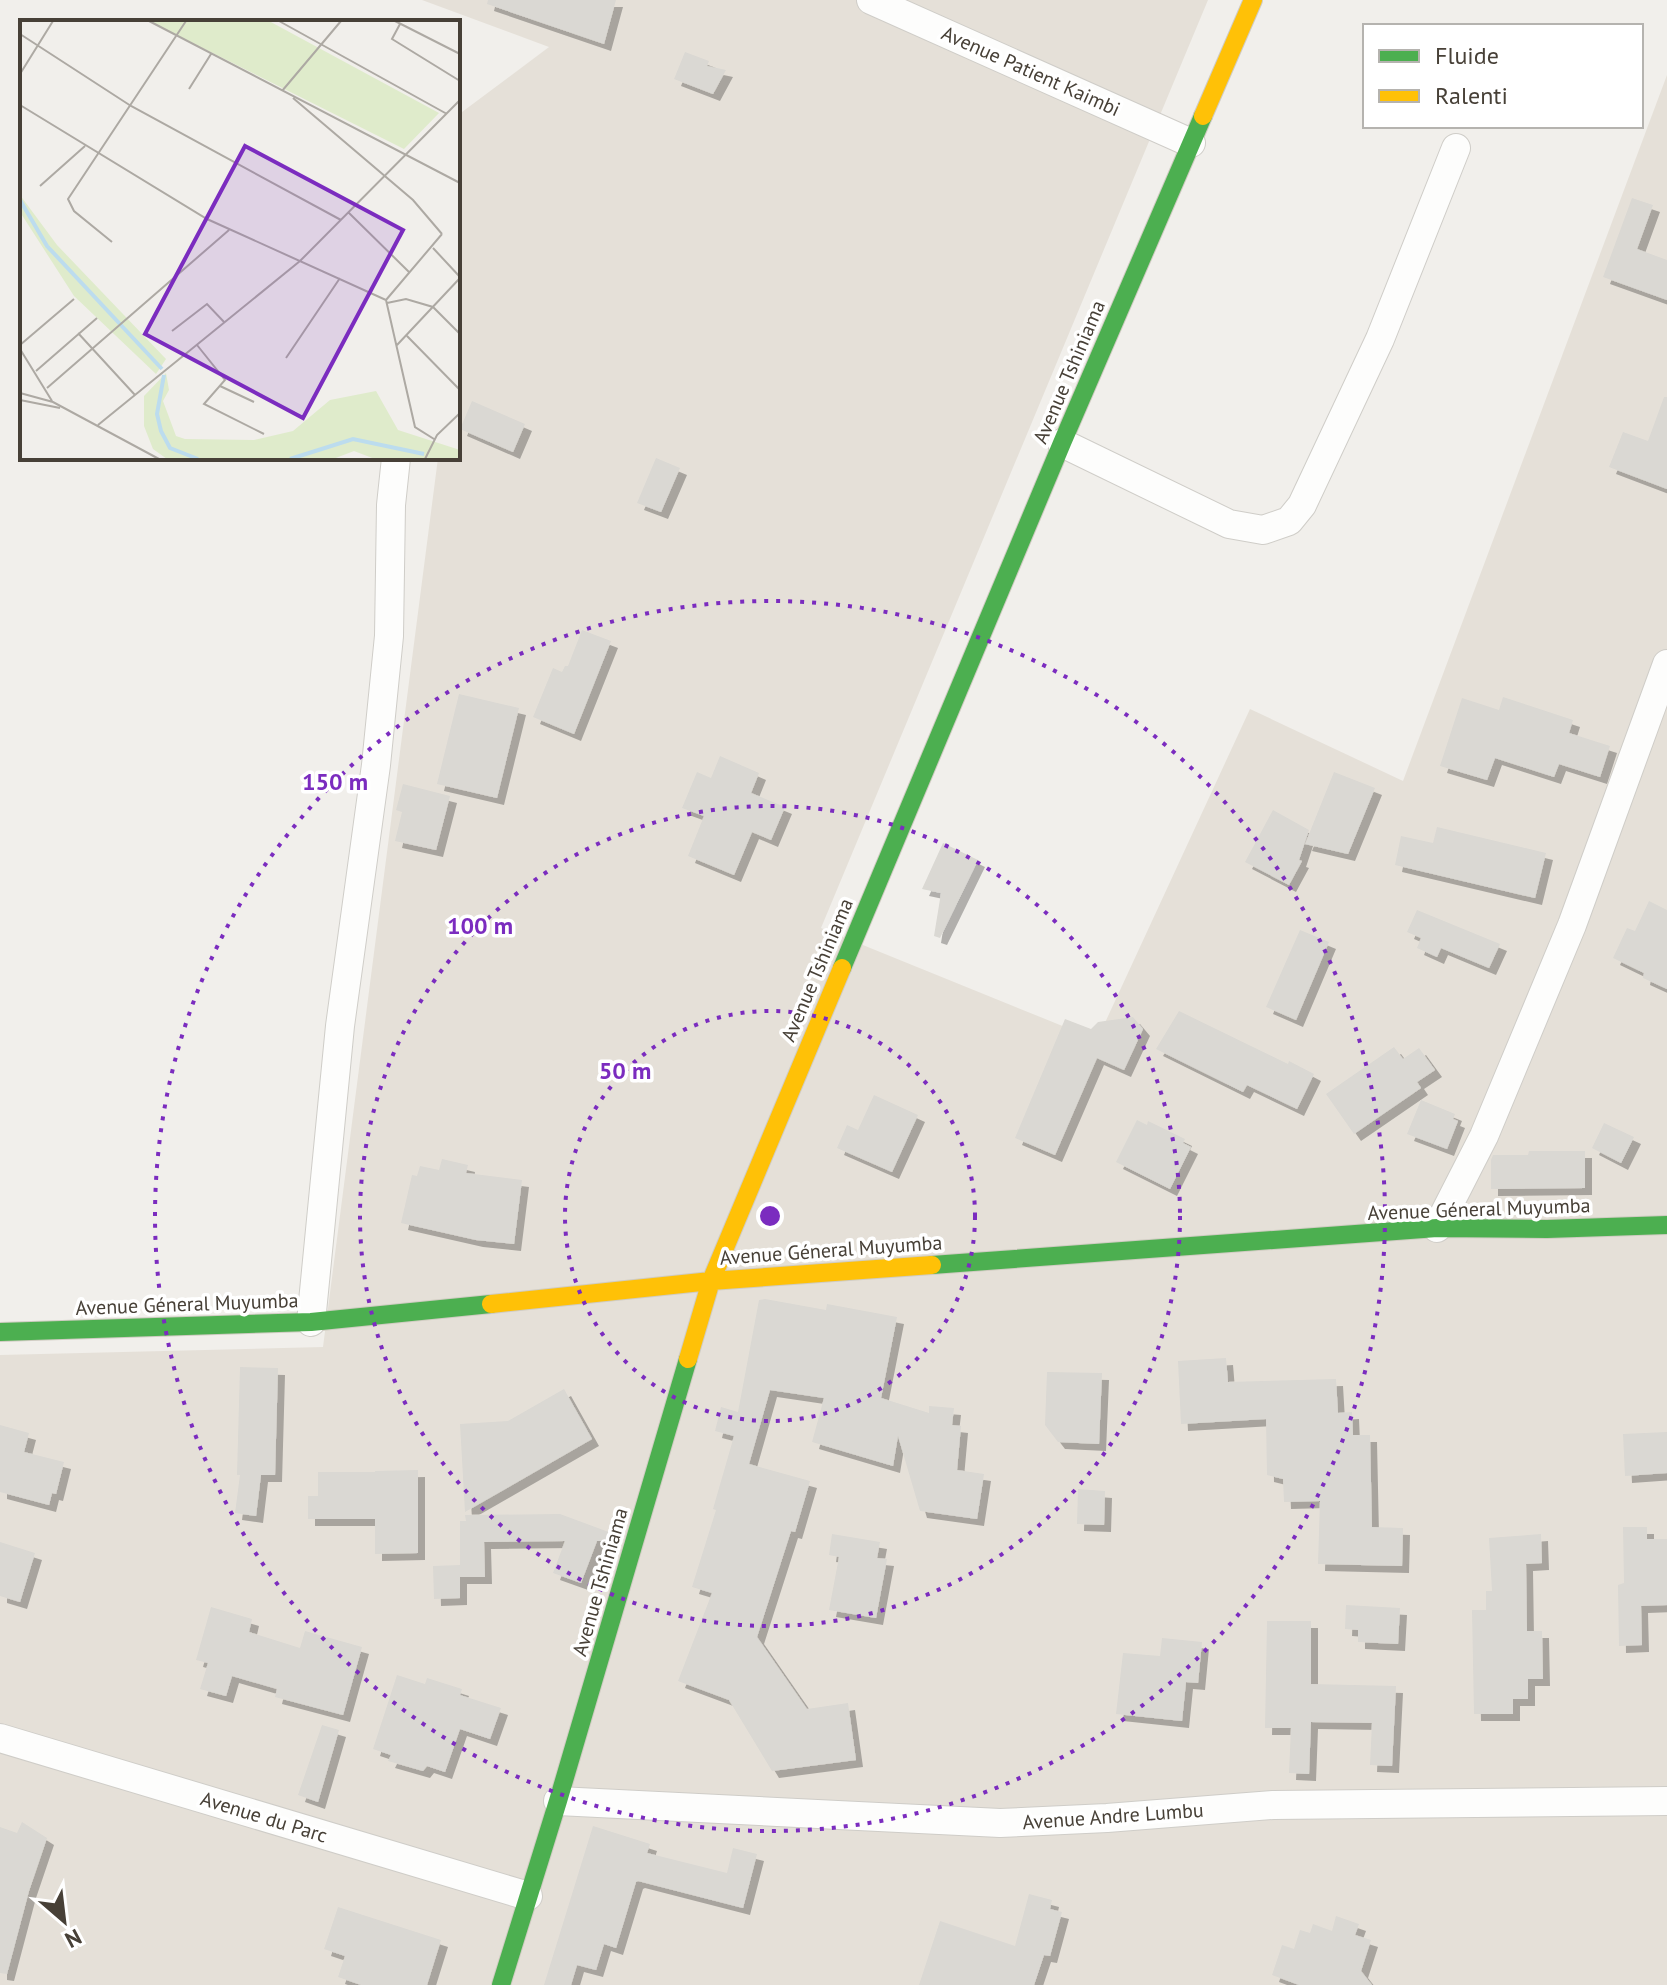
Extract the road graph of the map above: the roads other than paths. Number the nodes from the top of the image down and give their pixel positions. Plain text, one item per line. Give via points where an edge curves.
1 (871, 0) edge
2 (1253, 0) edge
3 (1191, 143) junction
4 (1456, 148) dead end
5 (1062, 443) junction
6 (396, 460) edge
7 (1667, 664) edge
8 (1667, 1225) edge
9 (1437, 1228) junction
10 (711, 1281) junction
11 (311, 1322) junction
12 (0, 1332) edge
13 (0, 1738) edge
14 (558, 1801) junction
15 (1667, 1801) edge
16 (528, 1896) junction
17 (501, 1985) edge

1 - 3 street, Avenue Patient Kaimbi
2 - 3 street, Avenue Tshiniama
3 - 5 street, Avenue Tshiniama
4 - 5 street via 1380,339 1302,505 1289,521 1263,530 1229,524
5 - 10 street, Avenue Tshiniama
6 - 11 street via 389,636 340,1026
7 - 9 street via 1572,925 1484,1136
8 - 9 street, Avenue Géneral Muyumba
9 - 10 street, Avenue Géneral Muyumba
10 - 11 street, Avenue Géneral Muyumba
10 - 14 street, Avenue Tshiniama
11 - 12 street, Avenue Géneral Muyumba
13 - 16 street, Avenue du Parc
14 - 15 street, Avenue Andre Lumbu via 1000,1823 1273,1805
14 - 16 street, Avenue Tshiniama
16 - 17 street, Avenue Tshiniama

